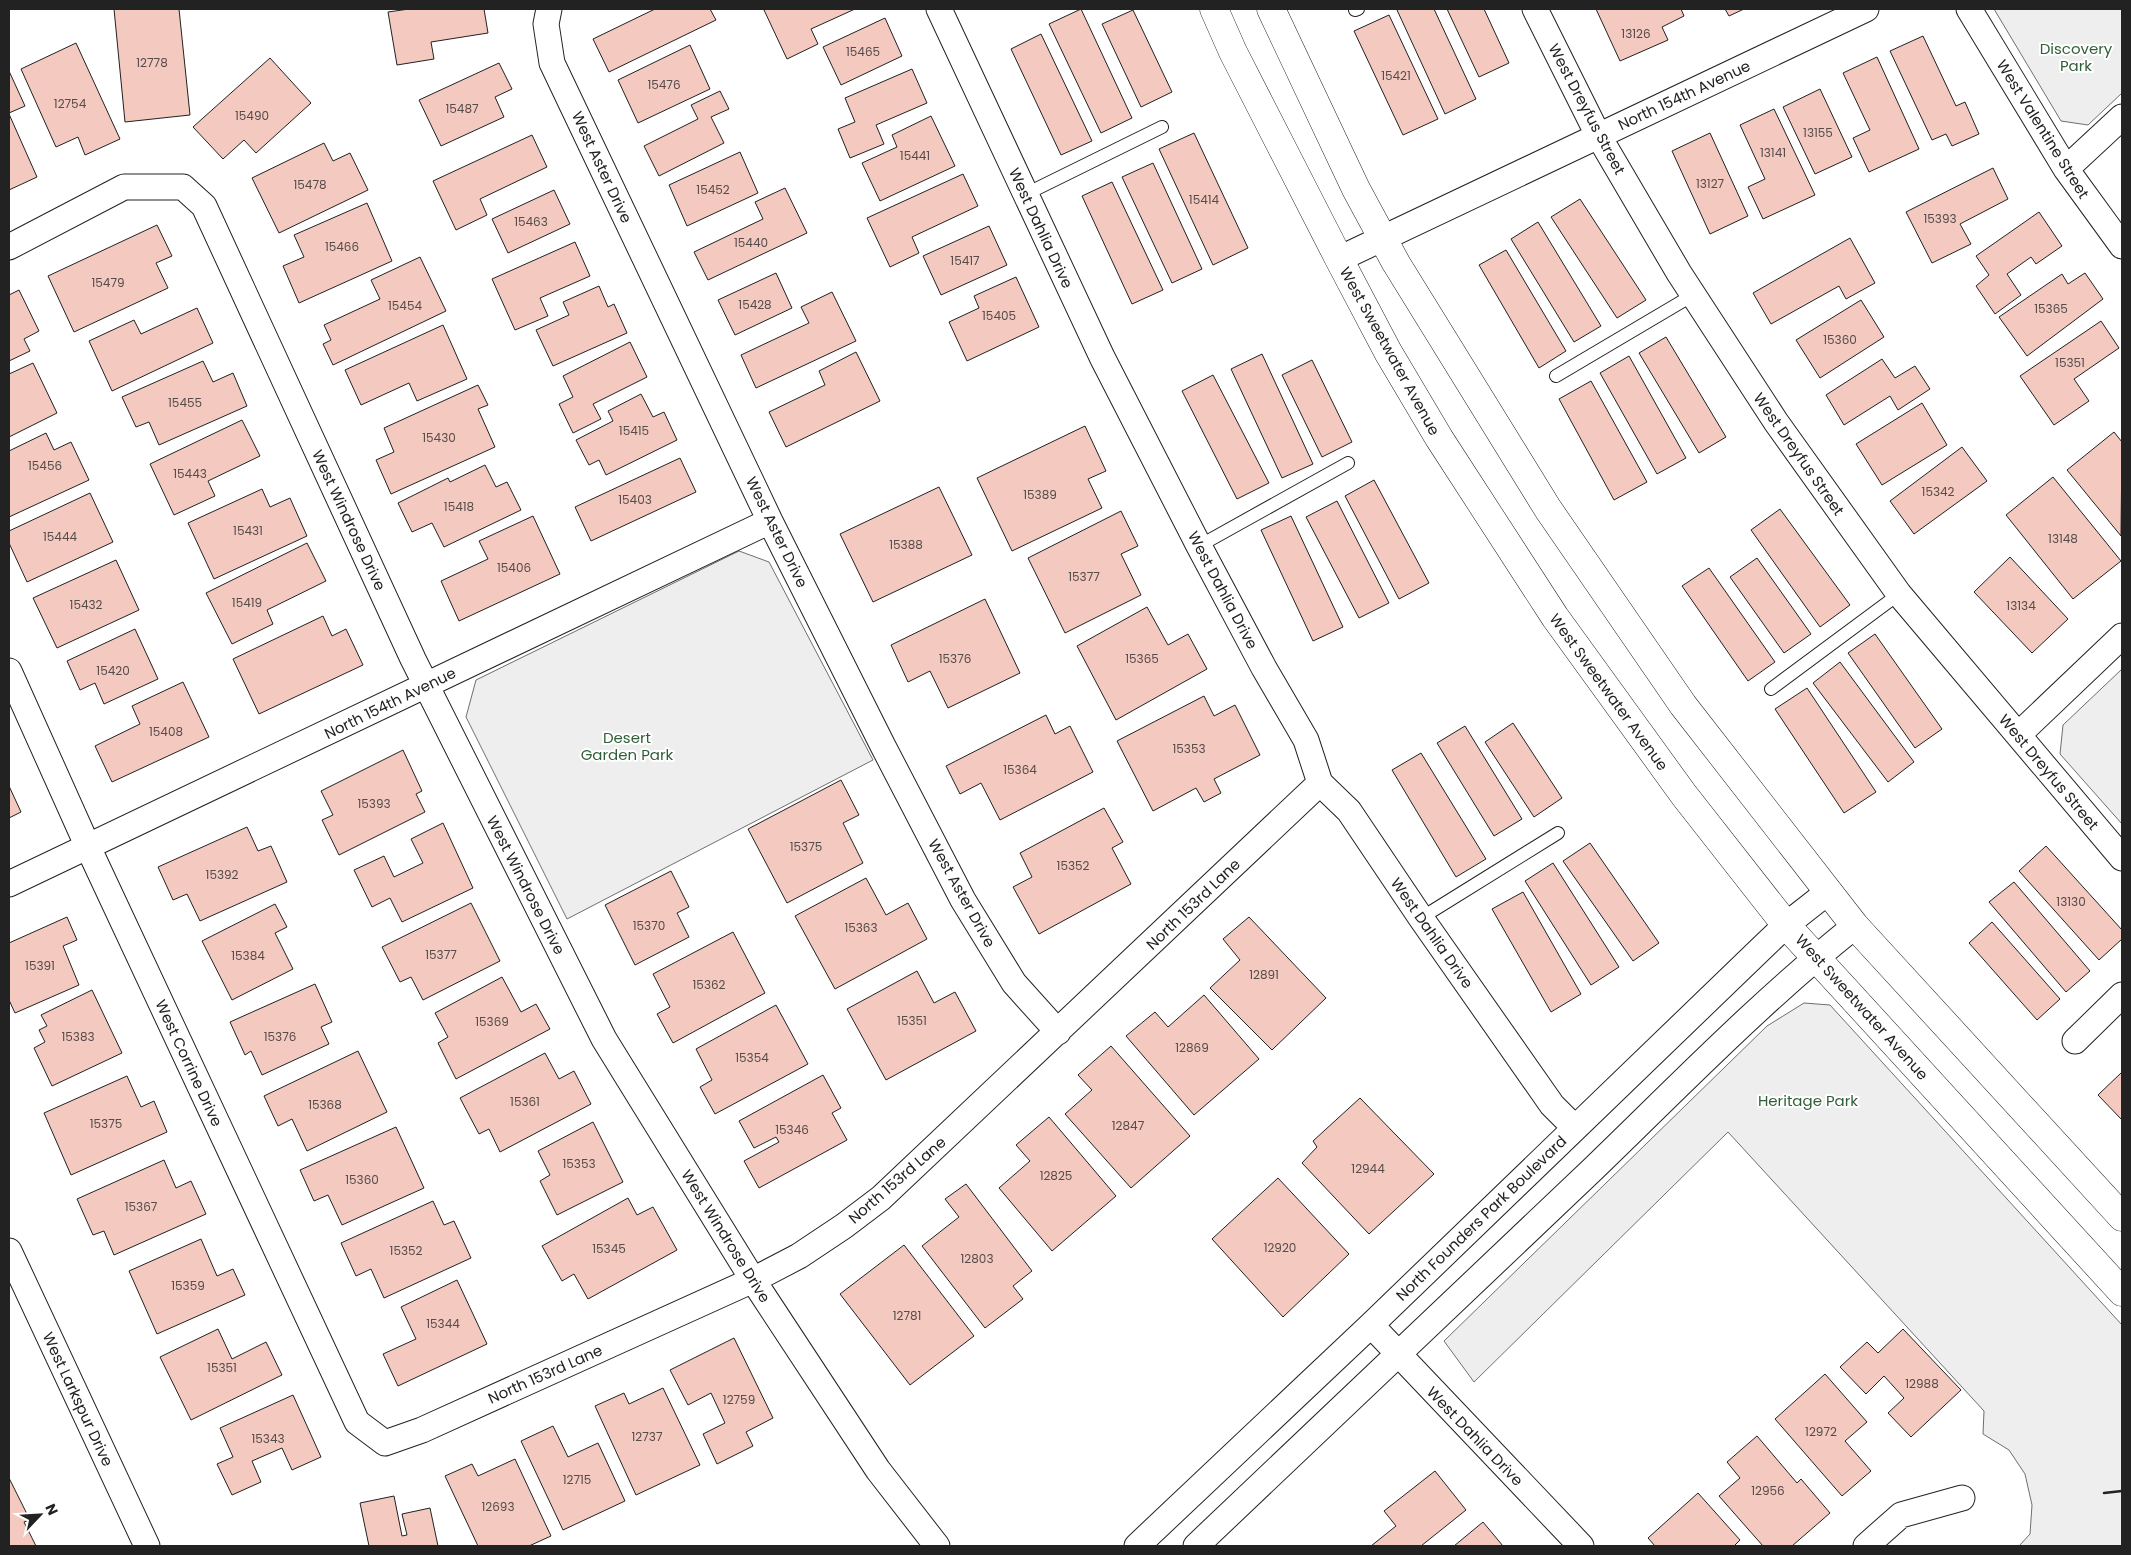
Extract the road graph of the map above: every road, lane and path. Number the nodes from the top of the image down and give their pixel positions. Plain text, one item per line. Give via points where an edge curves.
1 (549, 9) edge
2 (939, 9) edge
3 (1214, 9) edge
4 (1271, 9) edge
5 (1535, 9) edge
6 (1866, 9) edge
7 (1969, 9) edge
8 (2122, 117) edge
9 (1162, 126) dead end
10 (1598, 135) junction
11 (2066, 169) junction
12 (1026, 194) junction
13 (1383, 238) junction
14 (2122, 246) edge
15 (9, 247) edge
16 (1339, 260) junction
17 (1693, 295) junction
18 (1556, 376) dead end
19 (1348, 463) dead end
20 (770, 521) junction
21 (1199, 546) junction
22 (1899, 594) junction
23 (2122, 636) edge
24 (9, 671) edge
25 (427, 686) junction
26 (1771, 688) dead end
27 (2018, 735) junction
28 (1320, 783) junction
29 (1558, 834) dead end
30 (88, 847) junction
31 (2122, 858) edge
32 (9, 884) edge
33 (1828, 892) junction
34 (1421, 918) junction
35 (1786, 924) junction
36 (1855, 926) junction
37 (1817, 956) junction
38 (2122, 995) edge
39 (1058, 1032) junction
40 (2075, 1041) dead end
41 (1575, 1128) junction
42 (2122, 1217) edge
43 (9, 1251) edge
44 (753, 1280) junction
45 (2122, 1292) edge
46 (1371, 1325) junction
47 (1398, 1355) junction
48 (385, 1443) joint
49 (1962, 1498) dead end
50 (147, 1546) edge
51 (937, 1546) edge
52 (1136, 1546) edge
53 (1196, 1546) edge
54 (1580, 1546) edge
55 (1866, 1546) edge

1 - 20 street, West Aster Drive via 546,24 552,63
2 - 12 street, West Dahlia Drive
3 - 16 street, West Sweetwater Avenue
4 - 13 street via 1356,189
5 - 10 street, West Dreyfus Street
6 - 10 street, North 154th Avenue
7 - 11 street, West Valentine Street
8 - 11 street
9 - 12 lane
10 - 13 street, North 154th Avenue
10 - 17 street, West Dreyfus Street
11 - 14 street, West Valentine Street
12 - 21 street, West Dahlia Drive via 1102,357
13 - 16 street, North 154th Avenue
13 - 33 street via 1548,509 1683,704
15 - 25 street, West Windrose Drive via 124,188 183,187 204,206
16 - 35 street, West Sweetwater Avenue via 1439,438 1555,618 1684,795
17 - 18 lane
17 - 22 street, West Dreyfus Street via 1776,422
19 - 21 lane
20 - 25 street, North 154th Avenue
20 - 39 street, West Aster Drive via 963,900 1014,983
21 - 28 street, West Dahlia Drive via 1306,740
22 - 26 lane
22 - 27 street, West Dreyfus Street
23 - 27 street
24 - 30 street, West Corrine Drive
25 - 30 street, North 154th Avenue
25 - 44 street, West Windrose Drive via 604,1039
27 - 31 street, West Dreyfus Street
28 - 34 street, West Dahlia Drive via 1350,811
28 - 39 street, North 153rd Lane
29 - 34 lane
30 - 32 street, North 154th Avenue
30 - 48 street, West Corrine Drive via 357,1422
33 - 35 street, North Founders Park Boulevard
33 - 36 street
34 - 41 street, West Dahlia Drive via 1552,1105
35 - 37 street, West Sweetwater Avenue
35 - 41 street, North Founders Park Boulevard
36 - 37 street
36 - 42 street
37 - 45 street, West Sweetwater Avenue
37 - 47 street via 1749,1017
38 - 40 street
39 - 44 street, North 153rd Lane via 881,1198 798,1256
41 - 46 street, North Founders Park Boulevard
43 - 50 street, West Larkspur Drive
44 - 48 street, North 153rd Lane via 422,1430
44 - 51 street, West Windrose Drive via 878,1470
46 - 47 street, West Dahlia Drive
46 - 52 street, North Founders Park Boulevard
47 - 53 street
47 - 54 street, West Dahlia Drive
49 - 55 street via 1901,1515

